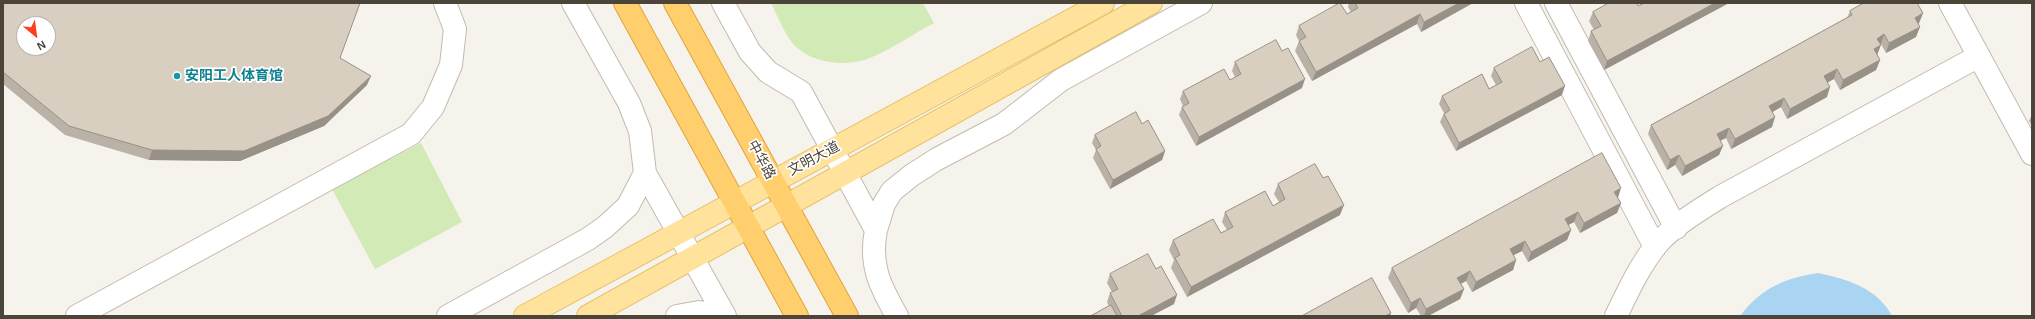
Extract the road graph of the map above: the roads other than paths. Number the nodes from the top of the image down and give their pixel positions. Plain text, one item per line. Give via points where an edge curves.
1 (444, 3) edge
2 (573, 3) edge
3 (625, 3) edge
4 (675, 3) edge
5 (723, 3) edge
6 (1102, 3) edge
7 (1151, 3) edge
8 (1201, 3) edge
9 (1526, 3) edge
10 (1556, 3) edge
11 (1950, 3) edge
12 (1979, 56) junction
13 (832, 150) junction
14 (2032, 154) edge
15 (645, 173) junction
16 (845, 173) junction
17 (773, 182) junction
18 (735, 202) junction
19 (787, 206) junction
20 (748, 227) junction
21 (1676, 228) junction
22 (876, 230) junction
23 (678, 233) junction
24 (1655, 247) junction
25 (693, 258) junction
26 (77, 316) edge
27 (448, 316) edge
28 (525, 316) edge
29 (588, 316) edge
30 (677, 316) edge
31 (725, 316) edge
32 (797, 316) edge
33 (847, 316) edge
34 (897, 316) edge
35 (1616, 316) edge

1 - 26 street via 455,29 451,65 433,107 412,134
2 - 15 street via 629,103 640,131
3 - 18 highway
4 - 17 highway, 中华路
5 - 13 street via 750,52 768,72 801,92
6 - 13 main road, 文明大道
7 - 16 main road, 文明大道
8 - 22 street via 1061,80 1004,124 912,175 892,191 884,204
9 - 24 street
10 - 21 street
11 - 12 street
12 - 14 street
12 - 21 street via 1720,196
13 - 16 street
13 - 17 main road, 文明大道
15 - 23 street
15 - 27 street via 628,206 588,239
16 - 19 main road, 文明大道
16 - 22 street
17 - 18 main road, 文明大道
17 - 19 highway, 中华路
18 - 20 highway
18 - 23 main road, 文明大道
19 - 20 main road, 文明大道
19 - 33 highway, 中华路
20 - 25 main road, 文明大道
20 - 32 highway
21 - 24 street
22 - 34 street via 873,242 874,266
23 - 25 street
23 - 28 main road, 文明大道
24 - 35 street via 1638,272
25 - 29 main road, 文明大道
25 - 31 street
30 - 31 street via 699,312

